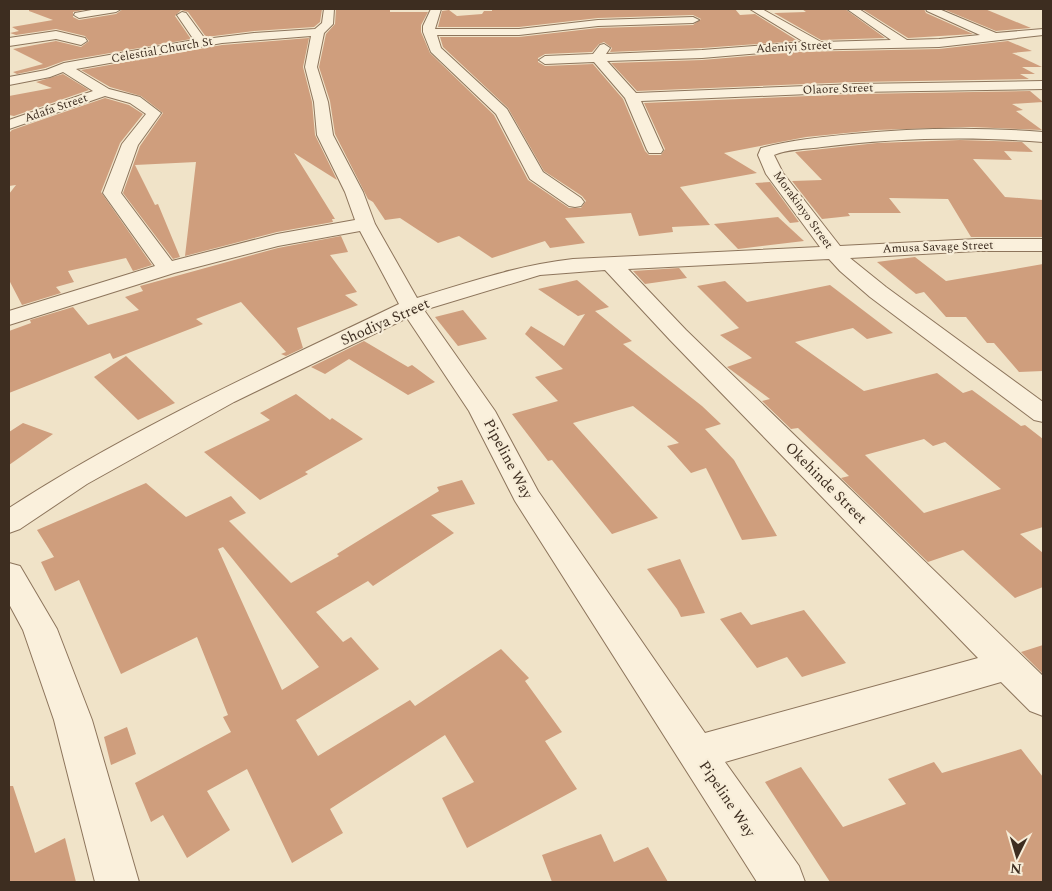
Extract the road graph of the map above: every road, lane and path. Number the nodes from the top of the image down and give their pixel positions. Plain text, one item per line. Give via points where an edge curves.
1 (116, 9) edge
2 (436, 9) edge
3 (755, 9) edge
4 (852, 9) edge
5 (931, 9) edge
6 (80, 15) dead end
7 (182, 15) dead end
8 (323, 20) edge
9 (693, 20) dead end
10 (430, 32) junction
11 (1043, 32) edge
12 (994, 37) junction
13 (81, 41) dead end
14 (9, 42) edge
15 (201, 42) junction
16 (682, 42) dead end
17 (619, 44) dead end
18 (906, 44) junction
19 (818, 45) junction
20 (702, 54) junction
21 (597, 58) junction
22 (545, 60) dead end
23 (64, 67) junction
24 (9, 81) edge
25 (1043, 85) edge
26 (104, 92) junction
27 (632, 98) junction
28 (9, 125) edge
29 (1043, 137) edge
30 (655, 150) dead end
31 (575, 202) dead end
32 (366, 224) junction
33 (1043, 245) edge
34 (833, 251) junction
35 (610, 263) junction
36 (167, 269) junction
37 (411, 307) junction
38 (9, 318) edge
39 (1042, 412) edge
40 (9, 522) edge
41 (9, 575) edge
42 (1008, 665) junction
43 (1043, 700) edge
44 (696, 753) junction
45 (117, 882) edge
46 (783, 882) edge

1 - 6 street
2 - 10 street
3 - 19 street
4 - 18 street
5 - 12 street
7 - 15 street
8 - 15 street, Celestial Church St via 270,34
8 - 32 street, Pipeline Way via 311,67 321,102 325,135
9 - 10 street via 598,23 519,32
10 - 31 street via 435,49 502,112 536,175
11 - 12 street, Adeniyi Street
12 - 18 street, Adeniyi Street
13 - 14 street via 56,35
15 - 23 street, Celestial Church St
16 - 20 street
17 - 21 street via 603,46
18 - 19 street, Adeniyi Street
19 - 20 street, Adeniyi Street
20 - 21 street, Adeniyi Street
21 - 22 street, Adeniyi Street
21 - 27 street
23 - 24 street, Celestial Church St
23 - 26 street
25 - 27 street, Olaore Street via 856,88
26 - 28 street, Adafa Street
26 - 36 street via 135,100 154,113 130,144 112,193
27 - 30 street
29 - 34 street, Morakinyo Street via 948,133 824,141 767,152 775,174
32 - 36 street via 277,240
32 - 37 street, Pipeline Way
33 - 34 street, Amusa Savage Street
34 - 35 street, Shodiya Street
34 - 39 street, Morakinyo Street via 878,292
35 - 37 street, Shodiya Street via 540,269
35 - 42 street, Okehinde Street
36 - 38 street
37 - 40 street, Shodiya Street via 163,429 77,476
37 - 44 street, Pipeline Way via 468,388 525,494
41 - 45 street via 40,629 73,720
42 - 43 street, Okehinde Street
42 - 44 street
44 - 46 street, Pipeline Way

